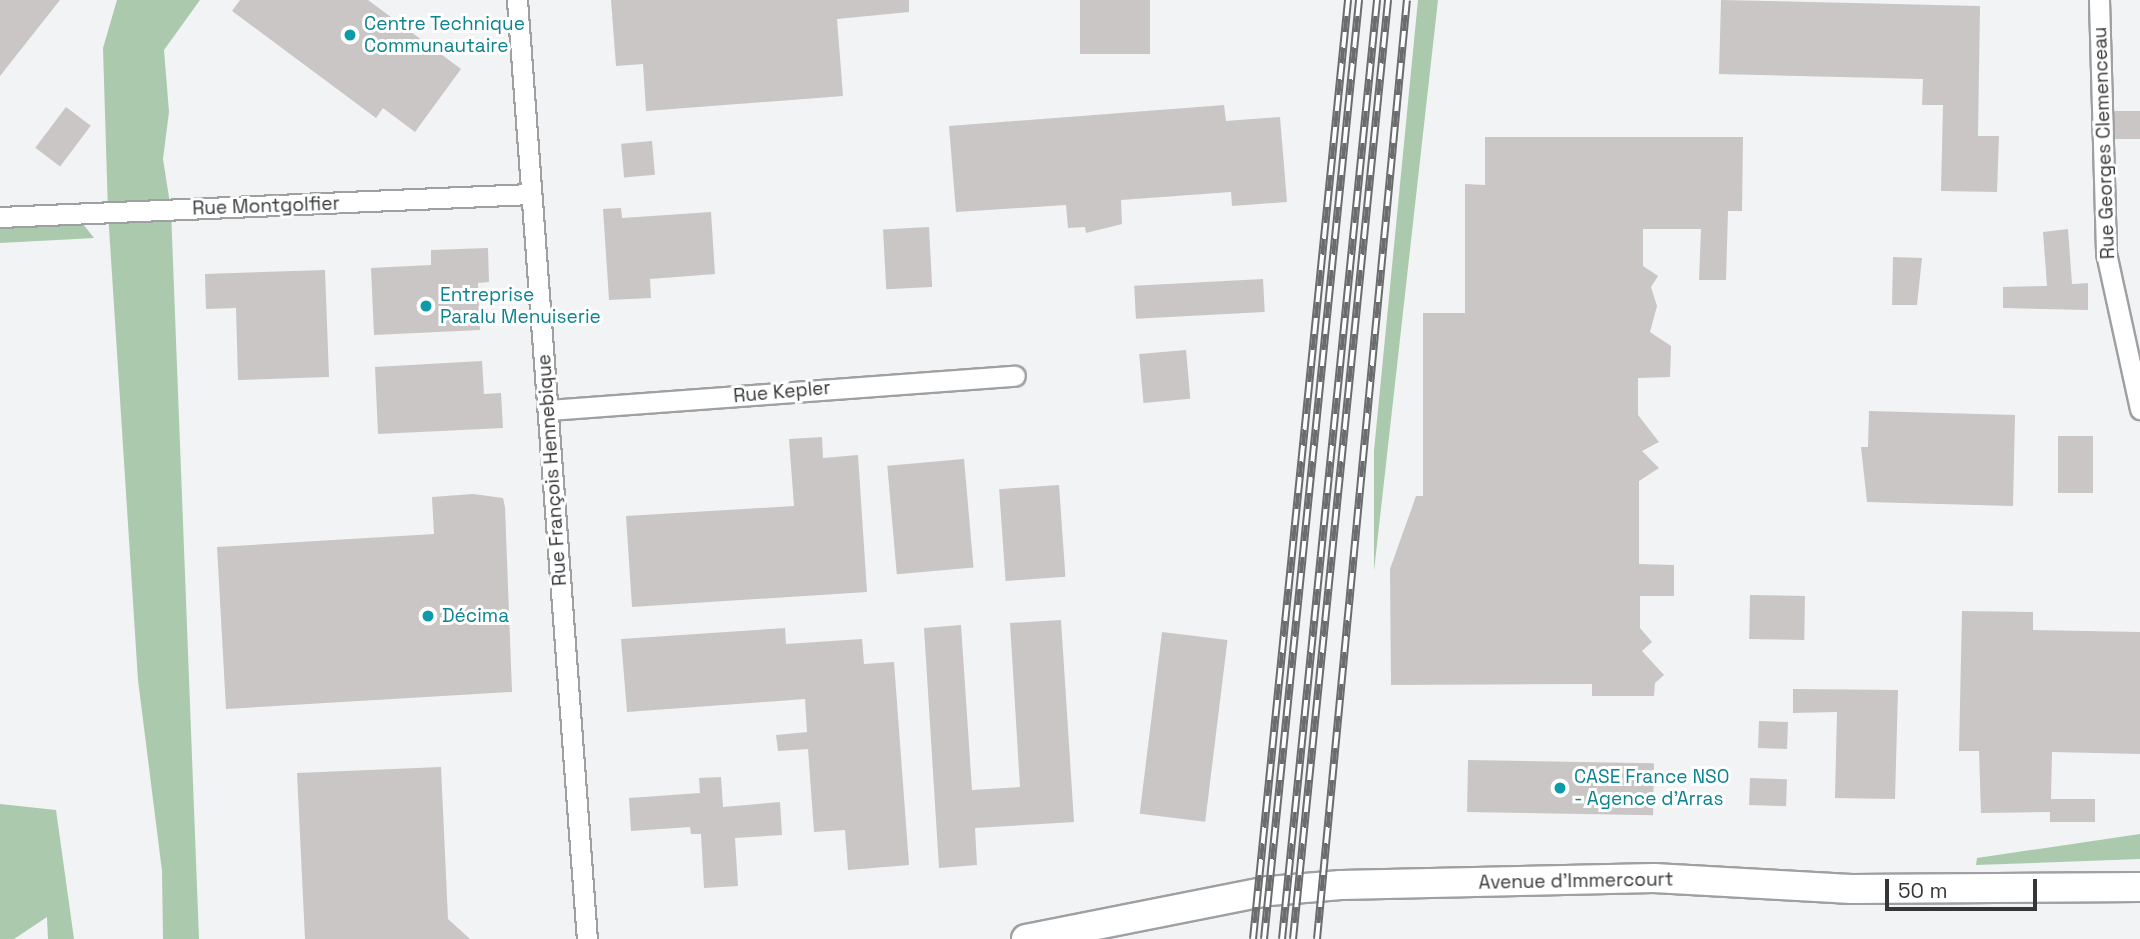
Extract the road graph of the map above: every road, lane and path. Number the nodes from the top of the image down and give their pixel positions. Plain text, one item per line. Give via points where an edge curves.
1 (517, 0) edge
2 (2099, 0) edge
3 (532, 194) junction
4 (0, 217) edge
5 (1015, 376) dead end
6 (2140, 409) edge
7 (548, 410) junction
8 (2137, 884) edge
9 (587, 939) edge
10 (1026, 939) edge

1 - 3 street, Rue François Hennebique
2 - 6 street, Rue Georges Clemenceau via 2106,253
3 - 4 street, Rue Montgolfier
3 - 7 street, Rue François Hennebique
5 - 7 street, Rue Kepler
7 - 9 street, Rue François Hennebique
8 - 10 main road, Avenue d'Immercourt via 1852,889 1654,878 1341,885 1247,895

